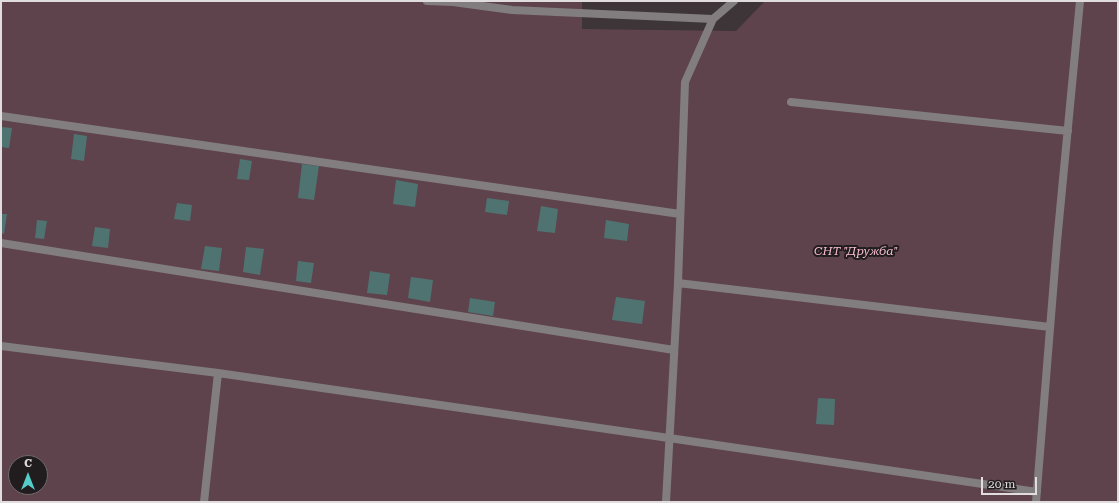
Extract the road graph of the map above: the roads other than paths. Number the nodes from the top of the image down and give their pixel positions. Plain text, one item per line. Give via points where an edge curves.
1 (427, 1) edge
2 (734, 1) edge
3 (1080, 1) edge
4 (453, 2) edge
5 (713, 19) junction
6 (791, 102) dead end
7 (1, 116) edge
8 (1068, 132) junction
9 (680, 214) junction
10 (1, 244) edge
11 (678, 283) junction
12 (1050, 327) junction
13 (1, 346) edge
14 (674, 350) junction
15 (218, 373) junction
16 (669, 438) junction
17 (1037, 492) junction
18 (204, 502) edge
19 (666, 502) edge
20 (1036, 502) edge

1 - 4 street
2 - 5 street
3 - 8 street
4 - 5 street via 512,10
5 - 9 street via 685,82
6 - 8 street
7 - 9 street
8 - 12 street
9 - 11 street
10 - 14 street
11 - 12 street
11 - 14 street
12 - 17 street
13 - 15 street
14 - 16 street
15 - 16 street
15 - 18 street
16 - 17 street
16 - 19 street
17 - 20 street

